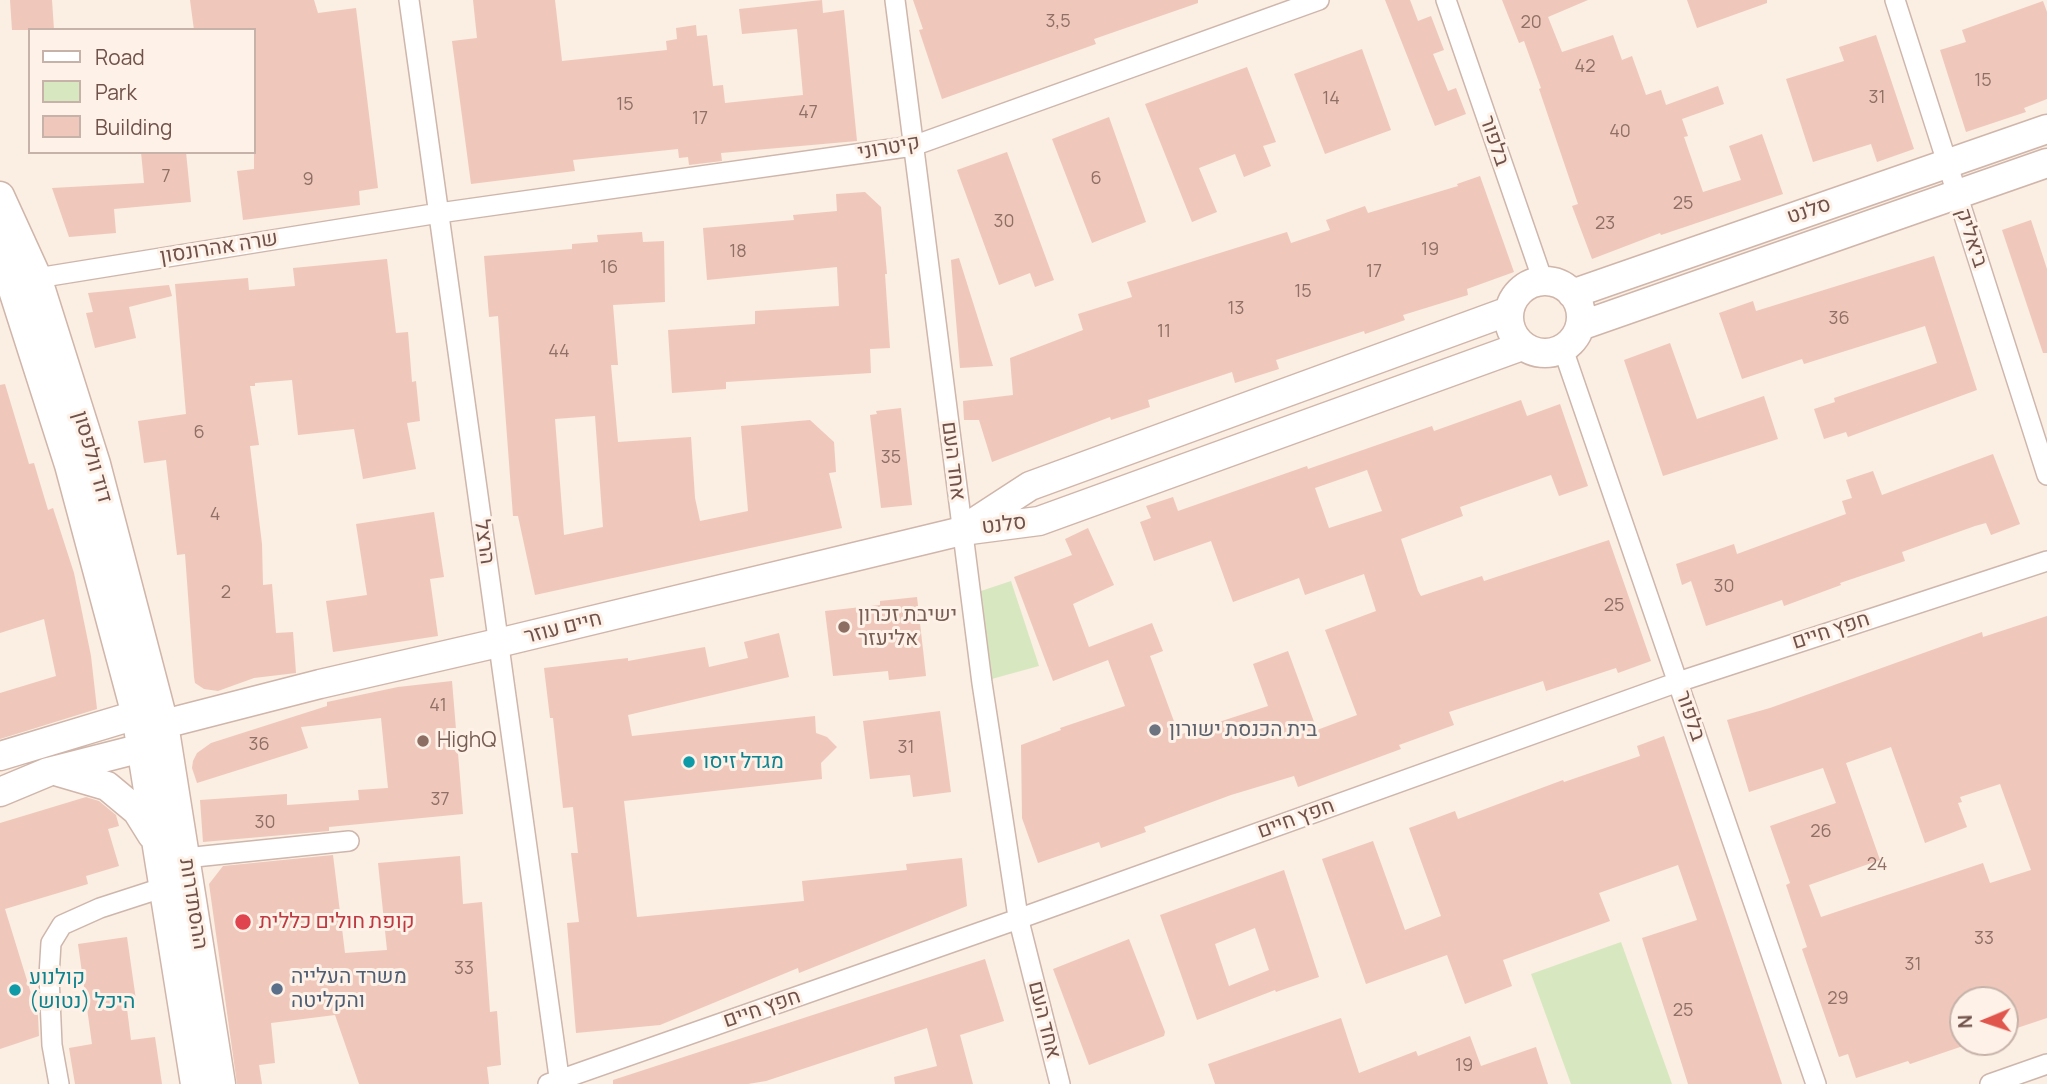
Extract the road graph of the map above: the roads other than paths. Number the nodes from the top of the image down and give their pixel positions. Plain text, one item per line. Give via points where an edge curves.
1 (409, 0) edge
2 (895, 0) edge
3 (1318, 0) edge
4 (1446, 0) edge
5 (1895, 0) edge
6 (2047, 129) edge
7 (913, 146) junction
8 (1947, 163) junction
9 (2047, 163) edge
10 (1957, 194) junction
11 (0, 197) edge
12 (439, 213) junction
13 (0, 227) edge
14 (1543, 281) junction
15 (16, 283) edge
16 (1572, 294) junction
17 (1509, 311) junction
18 (1580, 326) junction
19 (1522, 346) junction
20 (1563, 349) junction
21 (2047, 475) edge
22 (962, 531) junction
23 (2047, 561) edge
24 (498, 643) junction
25 (1678, 681) junction
26 (136, 715) junction
27 (164, 724) junction
28 (142, 748) junction
29 (0, 756) edge
30 (53, 771) junction
31 (0, 792) edge
32 (349, 841) dead end
33 (157, 844) junction
34 (179, 875) junction
35 (1018, 919) junction
36 (2047, 1064) edge
37 (556, 1083) edge
38 (60, 1084) edge
39 (195, 1084) edge
40 (221, 1084) edge
41 (1060, 1084) edge
42 (1816, 1084) edge
43 (1990, 1084) edge

1 - 12 street, הרצל
2 - 7 street, אחד העם
3 - 7 street, קיטרוני
4 - 14 street, בלפור
5 - 8 street, ביאליק
6 - 8 street, סלנט
7 - 12 street, קיטרוני
7 - 22 street, אחד העם
8 - 10 street, ביאליק
8 - 16 street, סלנט
9 - 10 street, סלנט
10 - 18 street, סלנט
10 - 21 street, ביאליק
11 - 15 street, דוד וולפסון
12 - 15 street, שרה אהרונסון
12 - 24 street, הרצל
13 - 15 street, דוד וולפסון
14 - 16 street via 1564,286
14 - 17 street via 1521,290
15 - 26 street, דוד וולפסון
15 - 27 street, דוד וולפסון via 96,464
16 - 18 street via 1578,303
17 - 19 street via 1511,330
17 - 22 street, סלנט via 1030,486
18 - 20 street
19 - 20 street via 1542,354
19 - 22 street, סלנט via 1040,521
20 - 25 street, בלפור
22 - 24 street, חיים עוזר
22 - 35 street, אחד העם
23 - 25 street, חפץ חיים
24 - 27 street, חיים עוזר
24 - 37 street, הרצל
25 - 35 street, חפץ חיים
25 - 42 street, בלפור
26 - 27 street
26 - 28 street, דוד וולפסון
26 - 29 street
27 - 28 street
27 - 34 street, ההסתדרות
28 - 30 street
28 - 33 street, ההסתדרות
30 - 31 street
30 - 33 street via 92,780 116,792 137,811
32 - 34 street
33 - 34 street, ההסתדרות
34 - 38 street via 62,925 51,943 52,1045
34 - 39 street, ההסתדרות
34 - 40 street, ההסתדרות
35 - 37 street, חפץ חיים
35 - 41 street, אחד העם
36 - 43 street

